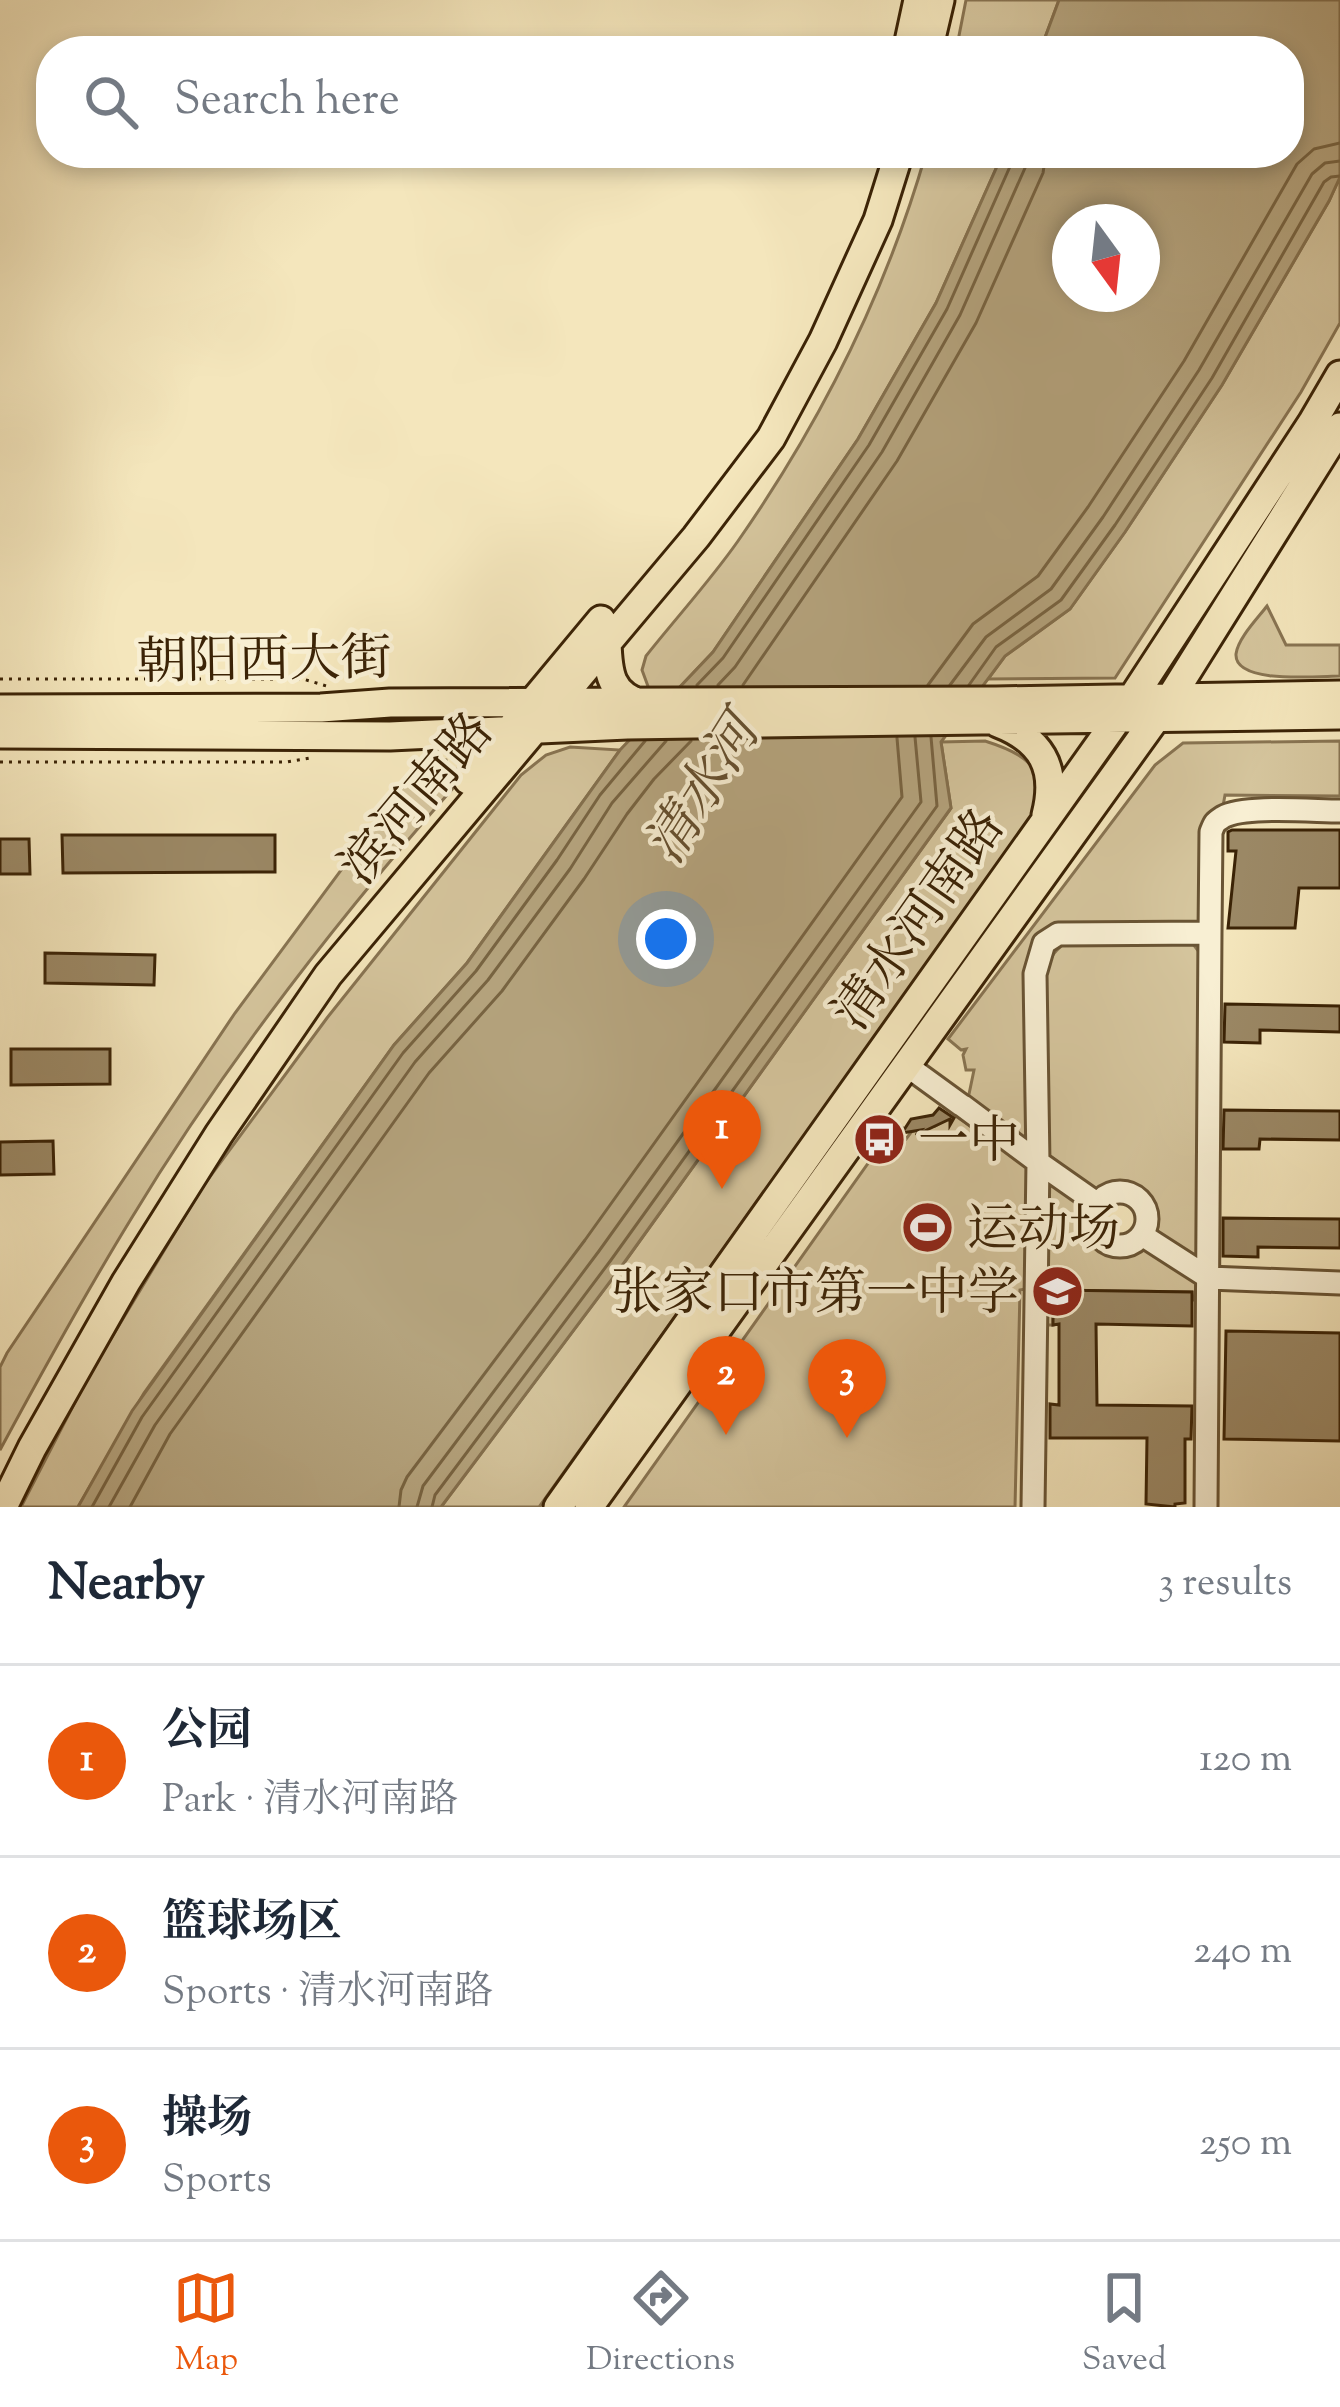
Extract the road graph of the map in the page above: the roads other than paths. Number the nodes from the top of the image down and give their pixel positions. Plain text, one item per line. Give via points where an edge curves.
1 (918, 0) edge
2 (940, 0) edge
3 (911, 36) edge
4 (932, 36) edge
5 (874, 168) edge
6 (894, 168) edge
7 (1340, 375) edge
8 (1340, 427) edge
9 (607, 642) junction
10 (1340, 694) edge
11 (1164, 707) junction
12 (0, 709) edge
13 (1124, 710) junction
14 (634, 715) junction
15 (990, 715) junction
16 (1340, 716) edge
17 (533, 717) junction
18 (0, 734) edge
19 (1340, 811) edge
20 (1043, 822) junction
21 (1210, 933) junction
22 (906, 1065) junction
23 (1039, 1162) junction
24 (1098, 1204) junction
25 (1142, 1235) junction
26 (1209, 1278) junction
27 (1340, 1283) edge
28 (0, 1480) edge
29 (3, 1507) edge
30 (559, 1507) edge
31 (589, 1507) edge
32 (1033, 1507) edge
33 (1206, 1507) edge

1 - 3 main road
2 - 4 main road
5 - 17 main road, 滨河南路 via 807,335 755,427
6 - 9 main road, 滨河南路 via 823,341 771,437
7 - 13 main road, 清水河南路
8 - 11 main road, 清水河南路
9 - 14 main road via 618,693
9 - 17 main road, 滨河南路
10 - 11 main road
11 - 13 main road
11 - 16 main road
11 - 22 main road, 清水河南路
12 - 17 main road, 朝阳西大街 via 390,703
13 - 15 main road
13 - 20 main road, 清水河南路
14 - 15 main road
14 - 17 main road
15 - 20 main road via 1044,759 1051,790
17 - 18 main road, 朝阳西大街 via 390,736
17 - 28 main road, 滨河南路 via 302,983 111,1276
17 - 29 main road, 滨河南路 via 328,975 219,1134 126,1282
19 - 21 lane via 1246,812 1216,821
20 - 30 main road, 清水河南路
21 - 23 lane via 1058,934 1045,943 1035,974
21 - 26 lane
22 - 23 lane
22 - 31 main road, 清水河南路
23 - 24 lane
23 - 32 lane
24 - 25 lane via 1094,1224 1107,1242 1124,1247
24 - 25 lane via 1115,1192 1136,1196 1147,1216
25 - 26 lane
26 - 27 lane
26 - 33 lane

